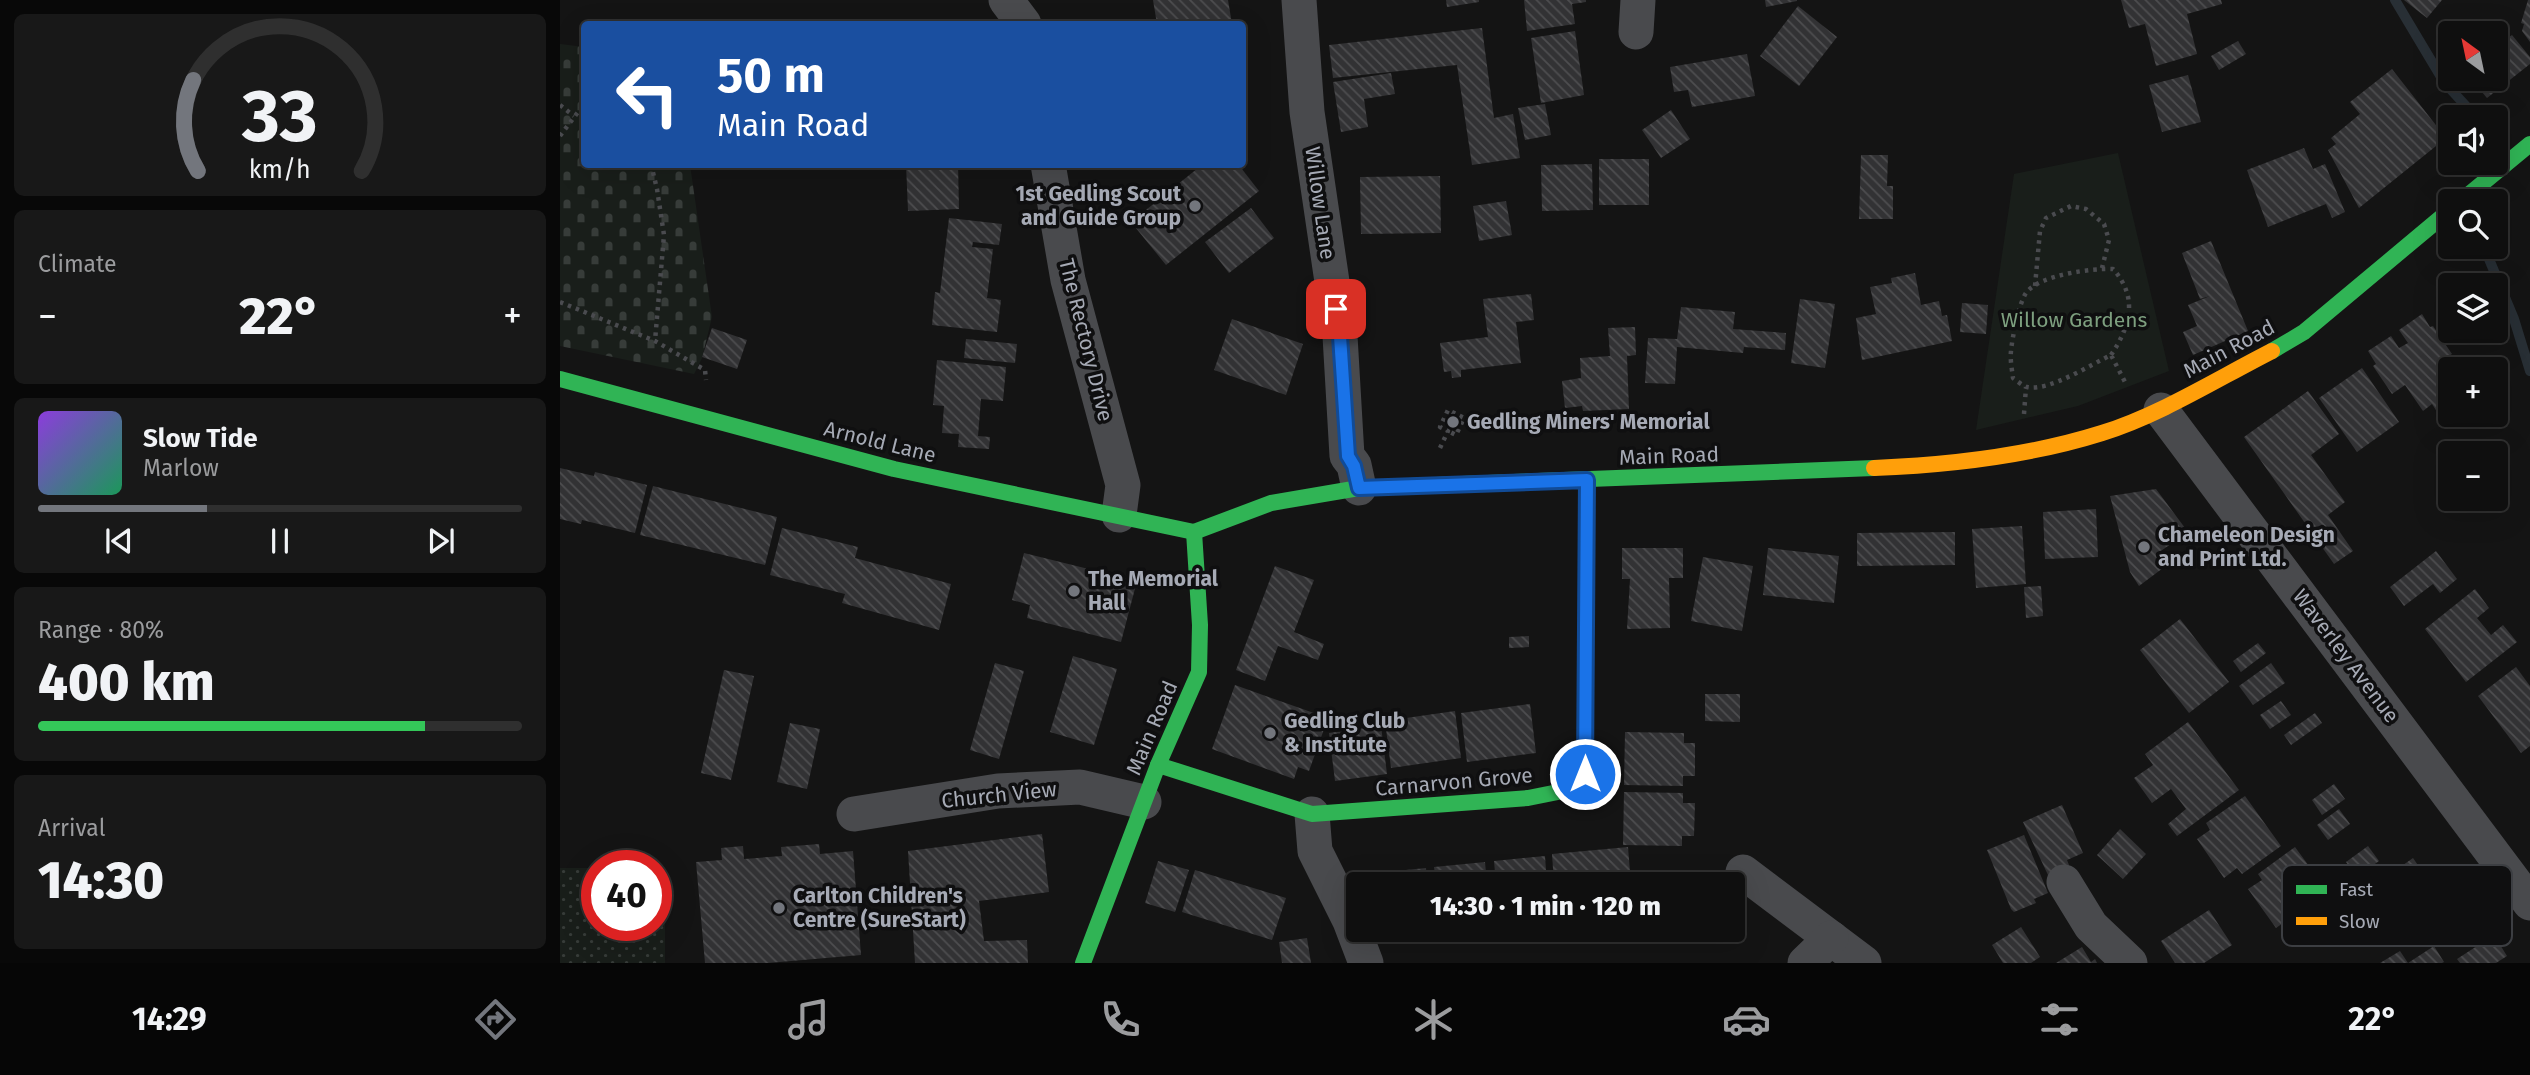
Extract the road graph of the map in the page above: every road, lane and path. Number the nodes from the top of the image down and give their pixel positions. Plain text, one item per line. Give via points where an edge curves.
1 (1006, 0) edge
2 (1299, 0) edge
3 (1022, 21) edge
4 (560, 105) edge
5 (581, 108) edge
6 (574, 116) junction
7 (560, 136) edge
8 (2530, 144) edge
9 (652, 168) edge
10 (1049, 168) edge
11 (2476, 189) edge
12 (2438, 220) edge
13 (2102, 268) junction
14 (2035, 286) junction
15 (560, 302) edge
16 (655, 341) junction
17 (2111, 355) junction
18 (705, 370) dead end
19 (560, 379) edge
20 (2152, 413) junction
21 (1448, 431) junction
22 (1587, 480) junction
23 (1423, 485) junction
24 (1359, 488) junction
25 (1119, 515) junction
26 (1194, 532) junction
27 (1158, 765) junction
28 (1144, 802) junction
29 (853, 814) dead end
30 (1312, 814) junction
31 (2501, 865) edge
32 (1745, 873) edge
33 (2512, 880) edge
34 (2064, 882) dead end
35 (2530, 903) edge
36 (1831, 938) junction
37 (1083, 963) edge
38 (1366, 963) edge
39 (1805, 963) edge
40 (1864, 963) edge
41 (2130, 963) edge

1 - 3 street
2 - 24 street, Willow Lane via 1307,112 1340,336 1348,456
4 - 6 path
5 - 6 path
6 - 7 path
8 - 11 street
9 - 16 path via 664,235
10 - 25 street, The Rectory Drive via 1068,281 1123,485
12 - 20 street, Main Road via 2304,332
13 - 14 path via 2064,274
13 - 14 path via 2109,240 2104,224 2086,209 2071,206 2046,218 2040,232
13 - 17 path via 2113,269 2125,282 2129,303 2126,327
14 - 17 path via 2026,292 2019,311 2010,352 2013,378 2026,387 2042,386
15 - 16 path
16 - 18 path
17 - 20 path
19 - 25 street, Arnold Lane via 894,469
20 - 22 street, Main Road via 2103,433 2026,453 1904,467
20 - 31 street, Waverley Avenue
21 - 21 path via 1456,435 1464,418 1448,410 1440,427
21 - 23 path
22 - 23 street, Main Road
22 - 30 street, Carnarvon Grove via 1585,774 1568,790 1528,798
23 - 24 street, Main Road
24 - 26 street, Main Road via 1271,503
25 - 26 street, Arnold Lane
26 - 27 street, Main Road via 1199,673
27 - 28 street, Main Road
27 - 30 street, Carnarvon Grove
28 - 29 street, Church View via 1080,787 998,791
28 - 37 street, Main Road
30 - 38 street via 1315,851
32 - 36 street
33 - 35 street, Waverley Avenue
34 - 41 street via 2091,926
36 - 39 street
36 - 40 street

